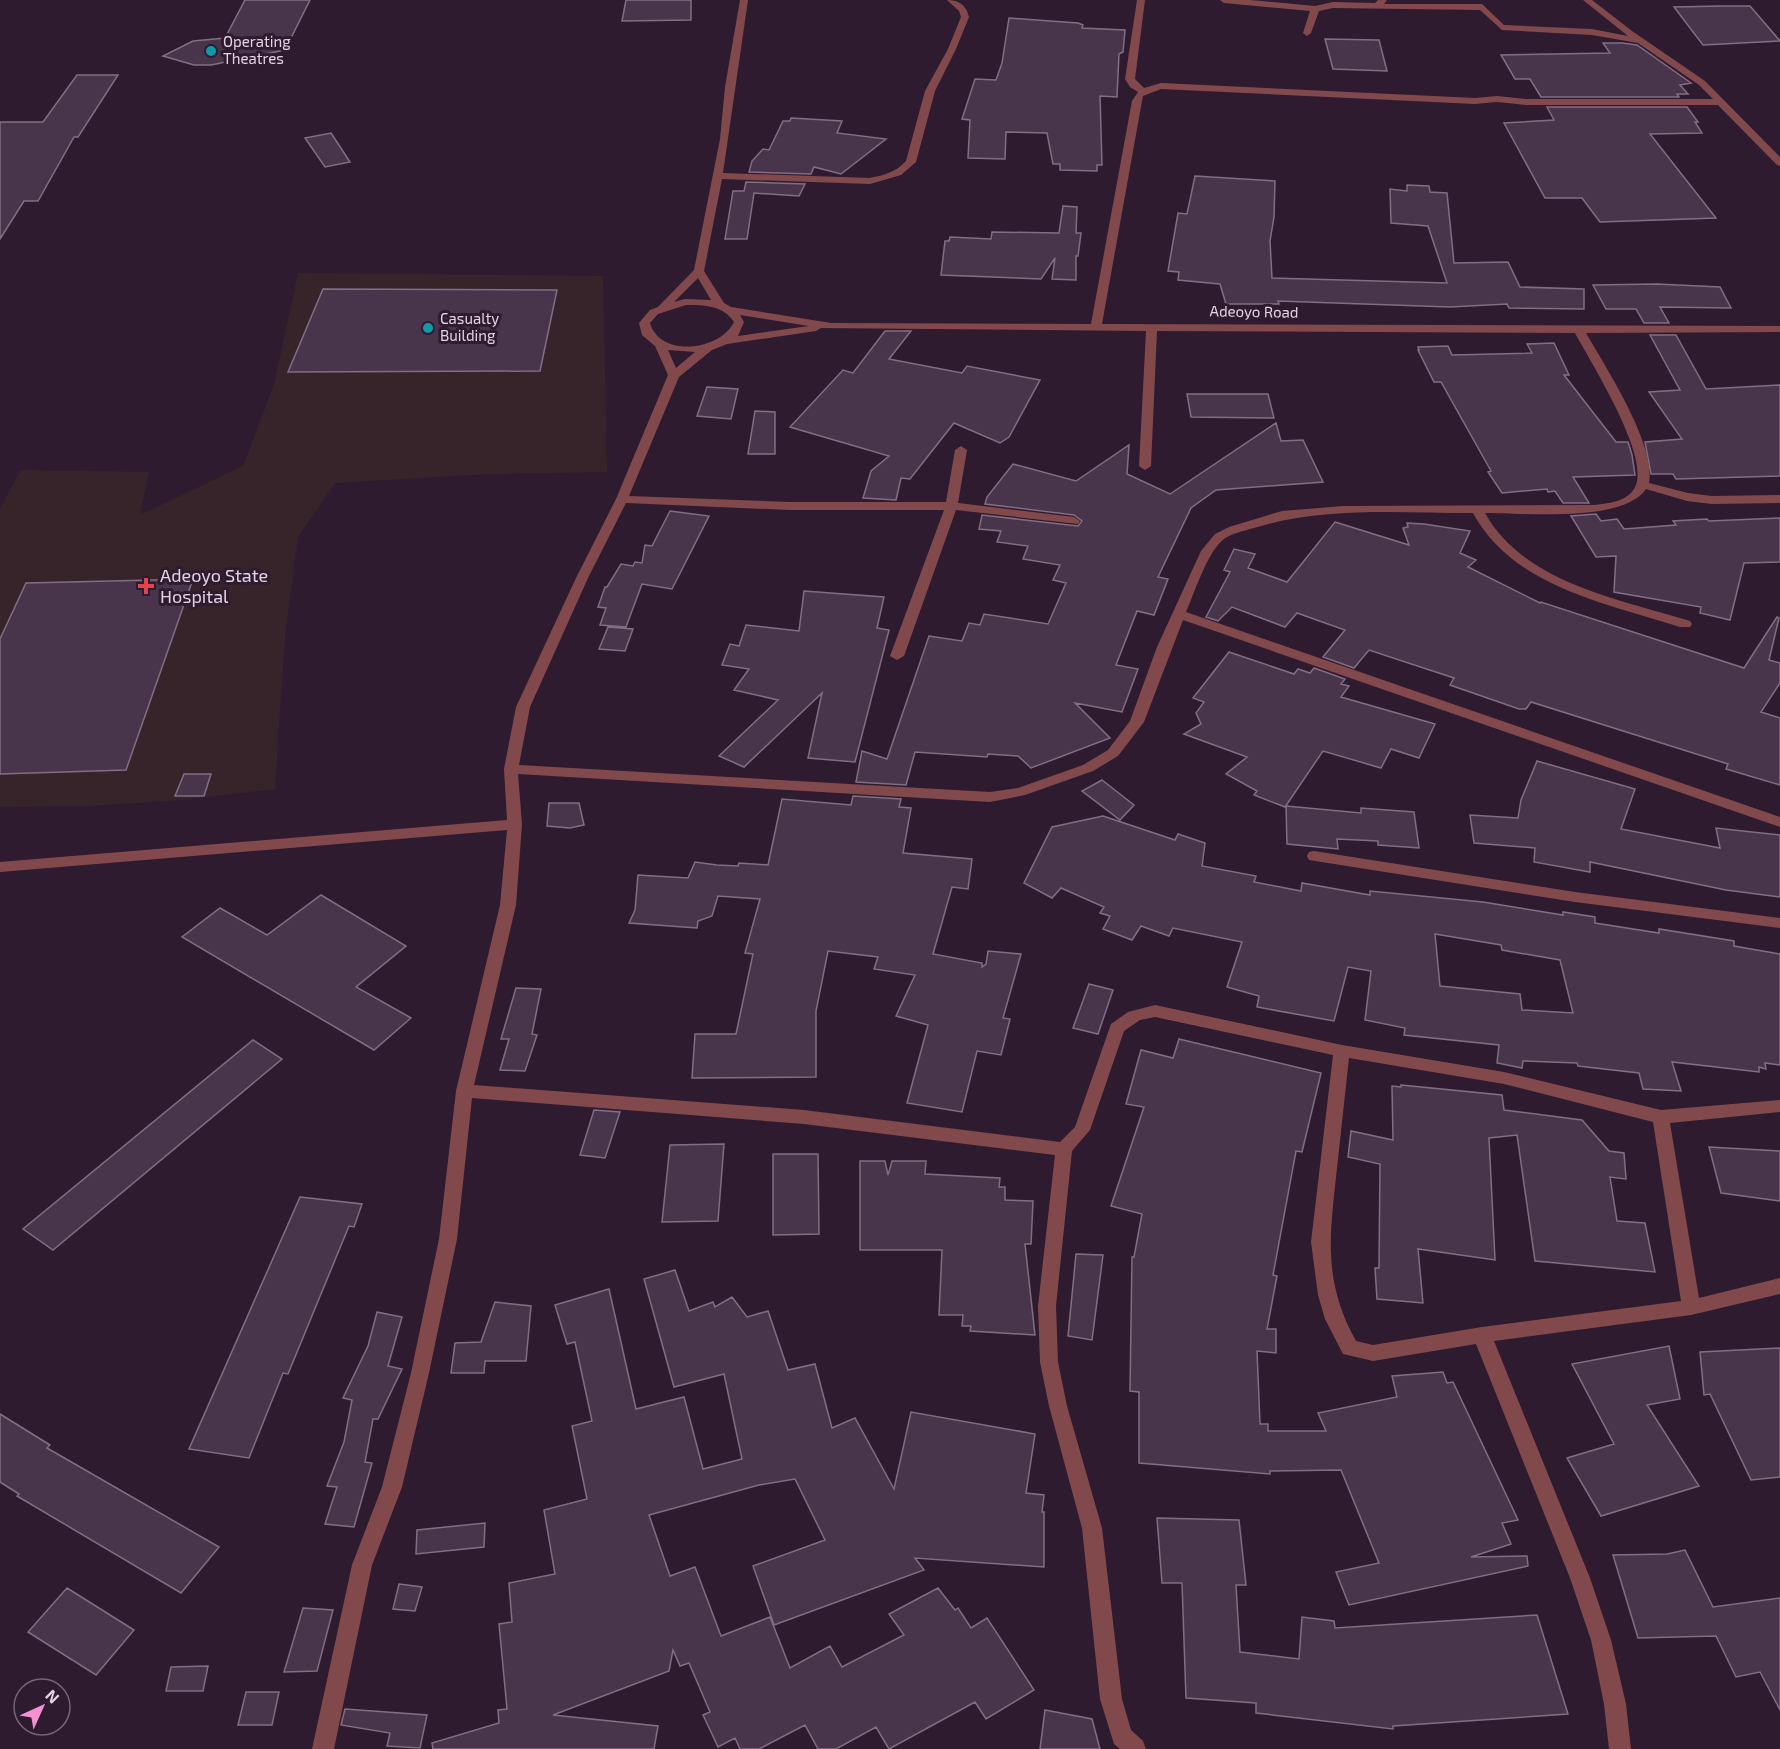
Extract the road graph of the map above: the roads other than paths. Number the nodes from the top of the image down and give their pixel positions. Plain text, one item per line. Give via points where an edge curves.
1 (744, 0) edge
2 (951, 0) edge
3 (1142, 0) edge
4 (1224, 0) edge
5 (1587, 0) edge
6 (1380, 3) edge
7 (1316, 9) junction
8 (1307, 33) dead end
9 (1640, 41) junction
10 (1144, 92) junction
11 (1722, 102) junction
12 (1780, 163) edge
13 (719, 176) junction
14 (699, 271) junction
15 (663, 307) junction
16 (724, 308) junction
17 (831, 326) junction
18 (1096, 326) junction
19 (1152, 326) junction
20 (1780, 329) edge
21 (1579, 330) junction
22 (726, 341) junction
23 (660, 345) junction
24 (708, 347) junction
25 (674, 375) junction
26 (961, 450) dead end
27 (1145, 466) dead end
28 (1644, 485) junction
29 (622, 499) junction
30 (1780, 499) edge
31 (951, 506) junction
32 (1477, 510) junction
33 (1074, 521) dead end
34 (1179, 614) junction
35 (1685, 624) dead end
36 (897, 656) dead end
37 (511, 769) junction
38 (1780, 822) edge
39 (515, 825) junction
40 (1314, 856) dead end
41 (0, 867) edge
42 (1780, 923) edge
43 (1342, 1052) junction
44 (464, 1090) junction
45 (1780, 1106) edge
46 (1660, 1117) junction
47 (1064, 1149) junction
48 (1780, 1286) edge
49 (1691, 1307) junction
50 (1482, 1335) junction
51 (323, 1749) edge
52 (1135, 1749) edge
53 (1620, 1749) edge

1 - 13 street
2 - 13 street via 965,17 930,90 911,162 904,171 870,181
3 - 10 street via 1130,79
4 - 7 street
5 - 9 street
6 - 7 street
6 - 9 street via 1482,7 1502,27 1592,32
7 - 8 street
9 - 11 street
10 - 11 street via 1161,86 1475,101
10 - 18 street via 1137,101
11 - 12 street
13 - 14 street
14 - 15 street
14 - 16 street
15 - 16 street, Adeoyo Road via 685,302
15 - 23 street via 644,323 646,335
16 - 17 street, Adeoyo Road
16 - 22 street via 739,322
17 - 18 street, Adeoyo Road
17 - 22 street
18 - 19 street, Adeoyo Road
19 - 21 street, Adeoyo Road
19 - 27 street
20 - 21 street, Adeoyo Road
21 - 28 street via 1636,436 1645,468
22 - 24 street
23 - 24 street via 683,349
23 - 25 street
24 - 25 street
25 - 29 street
26 - 31 street
28 - 30 street via 1712,500
28 - 32 street via 1622,505 1594,509
29 - 31 street via 790,506
29 - 37 street via 523,707
31 - 33 street
31 - 36 street
32 - 34 street via 1342,510 1282,515 1256,522 1219,537 1208,551
32 - 35 street via 1494,539 1547,578
34 - 37 street via 1137,722 1118,747 1088,768 1020,792 990,797
34 - 38 street
37 - 39 street
39 - 41 street
39 - 44 street via 508,905
40 - 42 street via 1575,897
43 - 46 street via 1504,1078
43 - 47 street via 1155,1011 1137,1013 1117,1028 1082,1130
43 - 50 street via 1320,1242 1334,1318 1350,1348 1373,1353
44 - 47 street via 804,1117
44 - 51 street via 448,1239 420,1373 392,1487 362,1565
45 - 46 street
46 - 49 street
47 - 52 street via 1047,1305 1049,1362 1092,1528 1111,1699 1122,1736
48 - 49 street
49 - 50 street
50 - 53 street via 1601,1640

